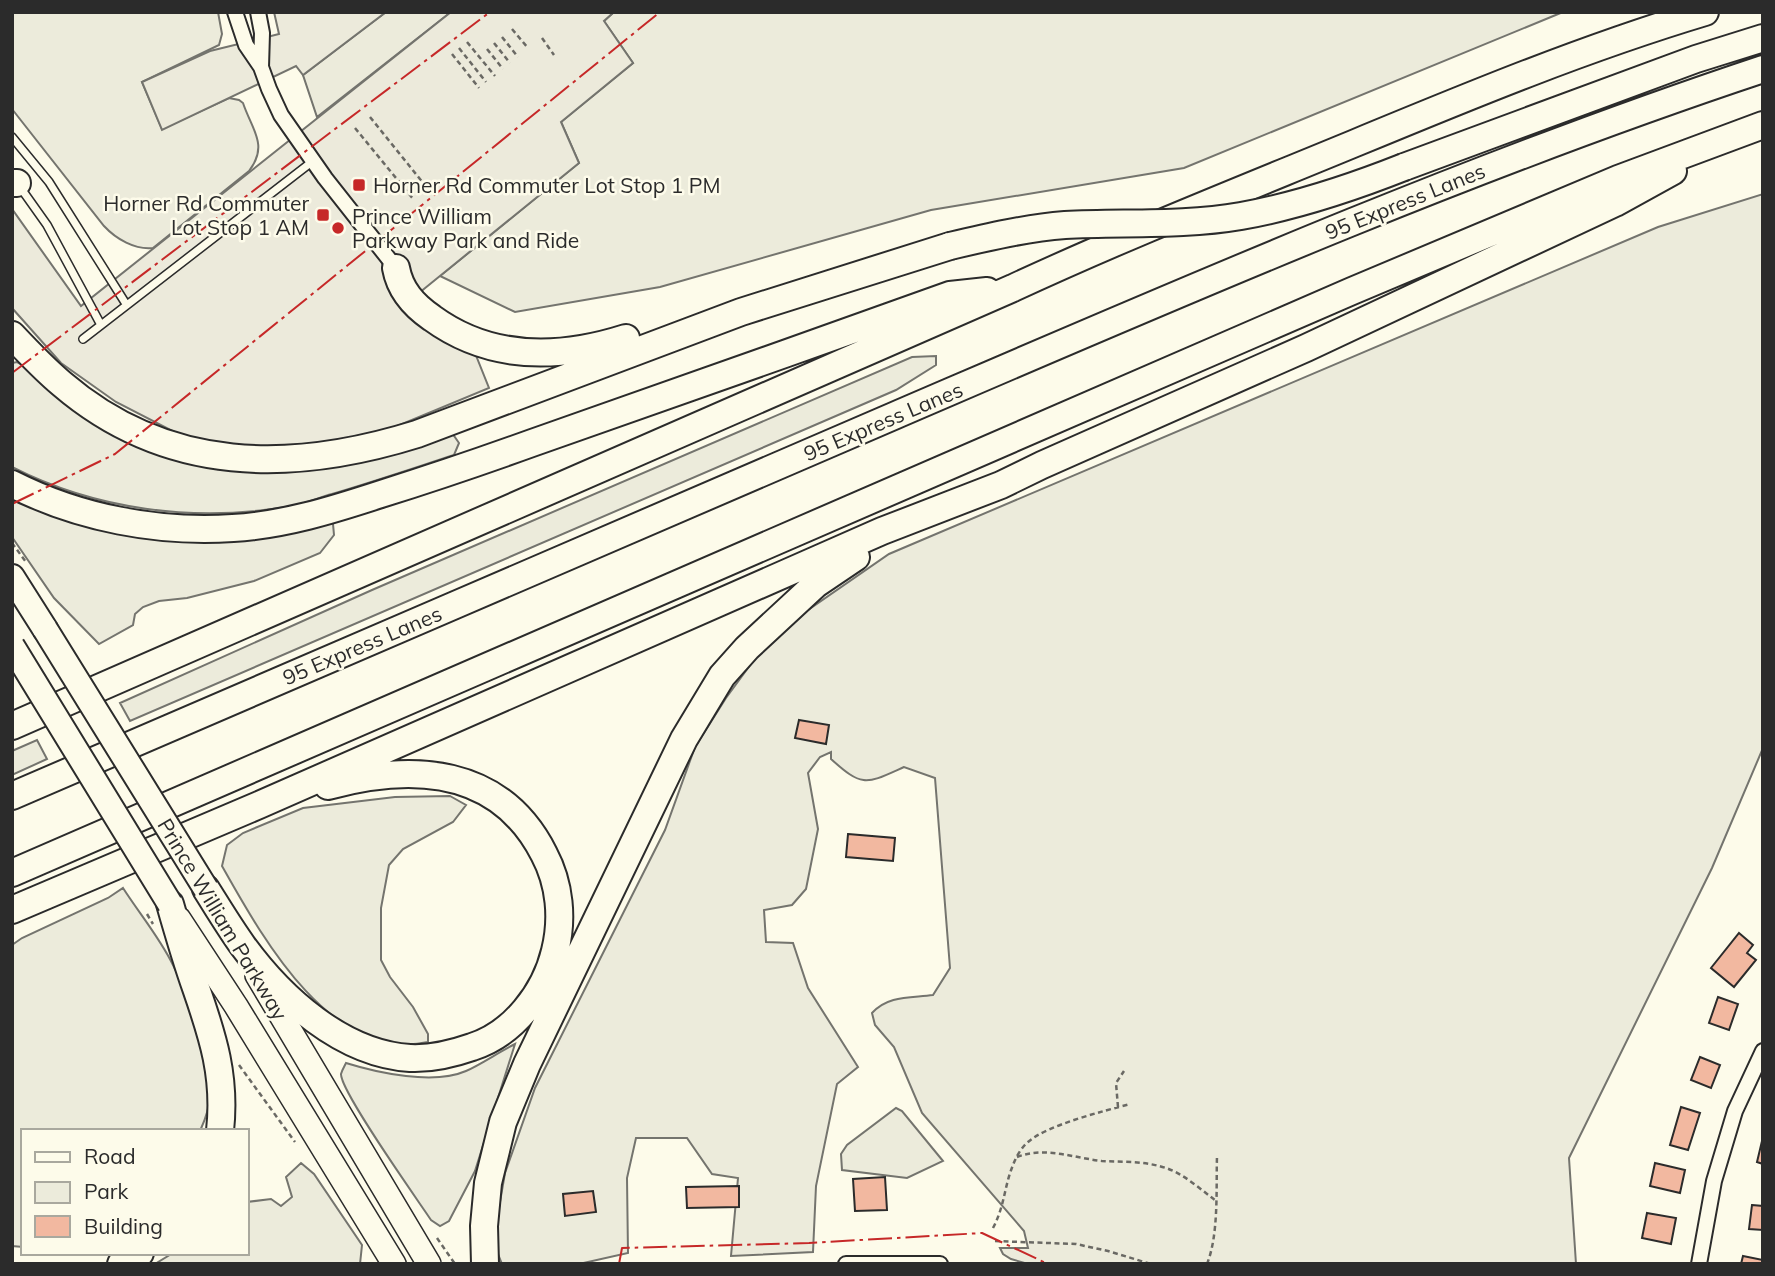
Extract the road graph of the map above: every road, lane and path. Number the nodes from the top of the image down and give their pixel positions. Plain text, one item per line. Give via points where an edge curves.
1 (235, 12) edge
2 (258, 12) edge
3 (1705, 12) edge
4 (512, 29) dead end
5 (502, 37) dead end
6 (542, 38) dead end
7 (1763, 38) edge
8 (467, 42) dead end
9 (494, 43) dead end
10 (459, 48) dead end
11 (528, 48) dead end
12 (487, 50) dead end
13 (452, 54) dead end
14 (554, 55) dead end
15 (518, 57) dead end
16 (510, 63) dead end
17 (261, 67) junction
18 (503, 69) dead end
19 (1763, 69) edge
20 (495, 76) dead end
21 (486, 82) dead end
22 (479, 88) dead end
23 (370, 117) dead end
24 (1763, 125) edge
25 (355, 128) dead end
26 (12, 137) edge
27 (1721, 141) junction
28 (313, 162) junction
29 (14, 181) edge
30 (428, 189) dead end
31 (414, 200) dead end
32 (396, 268) joint
33 (1013, 288) junction
34 (126, 304) junction
35 (741, 312) junction
36 (101, 325) junction
37 (83, 340) dead end
38 (15, 344) edge
39 (12, 484) edge
40 (987, 491) junction
41 (12, 577) edge
42 (12, 646) edge
43 (12, 726) edge
44 (12, 796) edge
45 (259, 805) junction
46 (12, 872) edge
47 (92, 876) junction
48 (206, 889) junction
49 (170, 904) junction
50 (12, 910) edge
51 (12, 921) edge
52 (1763, 1051) edge
53 (1124, 1071) dead end
54 (1130, 1104) dead end
55 (1118, 1107) junction
56 (220, 1129) edge
57 (1217, 1156) dead end
58 (1017, 1157) junction
59 (1215, 1200) junction
60 (993, 1228) dead end
61 (995, 1241) dead end
62 (137, 1255) edge
63 (890, 1263) edge
64 (121, 1264) edge
65 (394, 1264) edge
66 (429, 1264) edge
67 (485, 1264) edge
68 (846, 1264) edge
69 (940, 1264) edge
70 (1151, 1264) edge
71 (1207, 1264) edge
72 (1699, 1264) edge

1 - 17 street via 246,45
2 - 17 street
3 - 33 highway via 1428,111
4 - 11 path
5 - 15 path
6 - 14 path
7 - 35 highway, bridge via 1347,190 1241,216 1002,234
8 - 20 path
9 - 16 path
10 - 21 path
12 - 18 path
13 - 22 path
17 - 28 street via 281,115
19 - 44 highway, 95 Express Lanes via 1399,202
23 - 30 path
24 - 27 highway
25 - 31 path
26 - 34 lane via 49,182
27 - 40 highway via 1615,203
27 - 46 highway via 1618,178 1352,291
28 - 32 street
28 - 34 lane
29 - 36 lane via 47,225
32 - 35 highway via 400,286 426,314 456,334 527,353 576,351
33 - 39 highway via 950,296 449,473 275,524 230,529 146,525 69,508
33 - 43 highway
34 - 36 lane
35 - 38 highway via 417,434 365,449 297,459 220,457 155,439 86,403
36 - 37 lane
40 - 45 highway via 882,531
40 - 67 highway via 840,566 780,615 723,676 684,739 503,1122 488,1183
41 - 48 highway, Prince William Parkway, bridge
42 - 49 highway, Prince William Parkway, bridge
45 - 47 highway
45 - 48 highway via 385,775 439,777 489,792 521,817 537,839 556,886 559,928 541,987 511,1025 480,1045 433,1057 375,1052 337,1034 279,988 244,947
47 - 50 highway
47 - 51 highway
48 - 66 main road, Prince William Parkway
49 - 56 highway via 217,1052
49 - 65 main road, Prince William Parkway
52 - 72 street via 1735,1111 1714,1181
53 - 55 path via 1116,1083
54 - 55 path
55 - 58 path via 1037,1136
57 - 59 path
58 - 59 path via 1044,1152 1163,1167
58 - 60 path
59 - 71 path
61 - 70 path via 1076,1244
62 - 64 highway
63 - 68 street
63 - 69 street

